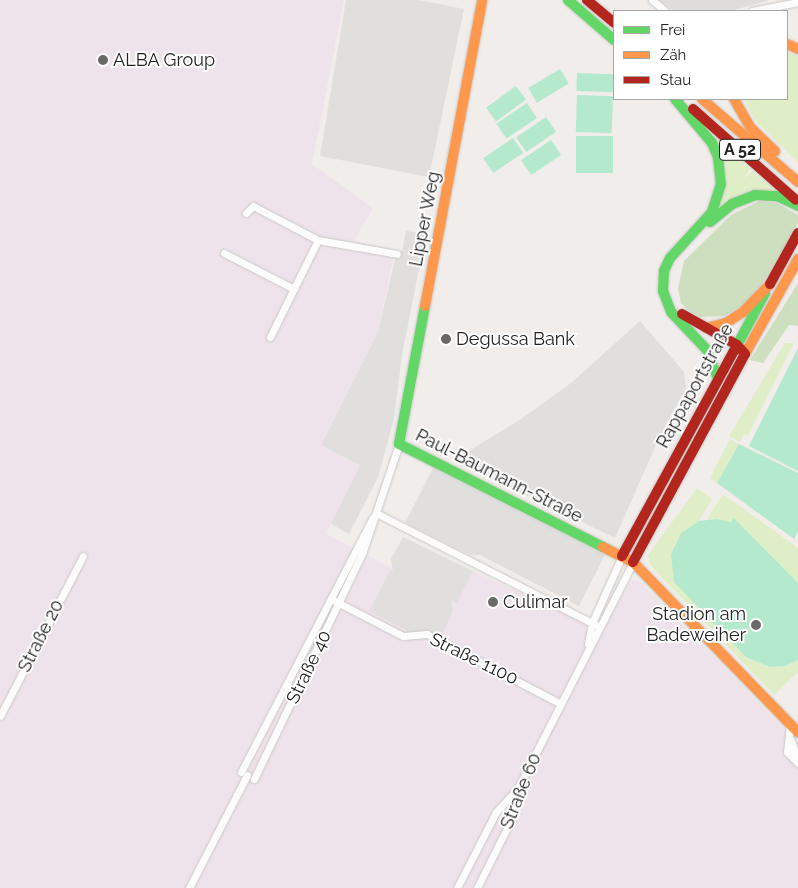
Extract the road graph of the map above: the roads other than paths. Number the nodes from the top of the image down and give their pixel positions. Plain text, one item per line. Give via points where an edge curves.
1 (482, 0) edge
2 (568, 0) edge
3 (588, 0) edge
4 (652, 0) edge
5 (798, 2) edge
6 (664, 10) edge
7 (757, 10) edge
8 (613, 21) edge
9 (613, 39) edge
10 (675, 100) edge
11 (683, 100) edge
12 (703, 100) edge
13 (735, 100) edge
14 (798, 174) edge
15 (798, 182) edge
16 (798, 201) edge
17 (798, 206) edge
18 (246, 213) dead end
19 (798, 233) edge
20 (318, 240) junction
21 (224, 253) dead end
22 (397, 254) dead end
23 (798, 259) edge
24 (770, 284) junction
25 (294, 289) junction
26 (683, 323) junction
27 (706, 328) junction
28 (270, 337) dead end
29 (735, 348) junction
30 (745, 354) junction
31 (718, 378) junction
32 (399, 444) junction
33 (376, 513) junction
34 (359, 553) junction
35 (83, 556) dead end
36 (622, 556) junction
37 (633, 562) junction
38 (331, 599) junction
39 (340, 603) junction
40 (592, 623) junction
41 (600, 627) junction
42 (587, 652) junction
43 (561, 704) junction
44 (0, 716) edge
45 (793, 729) edge
46 (798, 762) edge
47 (247, 775) junction
48 (519, 786) junction
49 (189, 888) edge
50 (457, 888) edge
51 (477, 888) edge

1 - 32 main road, Lipper Weg
2 - 9 main road
3 - 8 main road
4 - 6 street
5 - 7 street
10 - 26 main road via 695,120 715,150 721,184 712,212 676,249 664,271 665,297 672,312
11 - 16 main road, A 52
12 - 15 main road, A 52
13 - 14 main road via 750,127
17 - 27 main road via 766,194 744,198 720,213 682,252 669,277 671,297 680,312
18 - 20 street via 253,206
19 - 24 main road, Rappaportstraße
20 - 22 street
20 - 25 street
21 - 25 street
23 - 30 main road, Rappaportstraße
24 - 27 main road via 743,312 726,323
24 - 29 main road, Rappaportstraße
25 - 28 street
26 - 29 main road
26 - 31 main road via 707,350
27 - 29 main road
29 - 30 main road
29 - 31 main road, Rappaportstraße
30 - 37 main road, Rappaportstraße
31 - 36 main road, Rappaportstraße
32 - 33 street, Paul-Baumann-Straße
32 - 36 main road, Paul-Baumann-Straße
33 - 34 street, Paul-Baumann-Straße
33 - 40 street
34 - 38 street
34 - 39 street, Straße 40
35 - 44 street, Straße 20
36 - 37 main road, Paul-Baumann-Straße
36 - 40 street
37 - 41 street
37 - 45 main road, Paul-Baumann-Straße
38 - 39 street, Straße 1100
38 - 47 street
39 - 43 street, Straße 1100 via 403,636 427,634
39 - 47 street, Straße 40
40 - 41 street
40 - 42 street
41 - 42 street
42 - 43 street, Straße 60
43 - 48 street, Straße 60
45 - 46 street, Paul-Baumann-Straße via 787,752
47 - 49 street, Straße 40
48 - 50 street via 496,812
48 - 51 street, Straße 60 via 511,820

